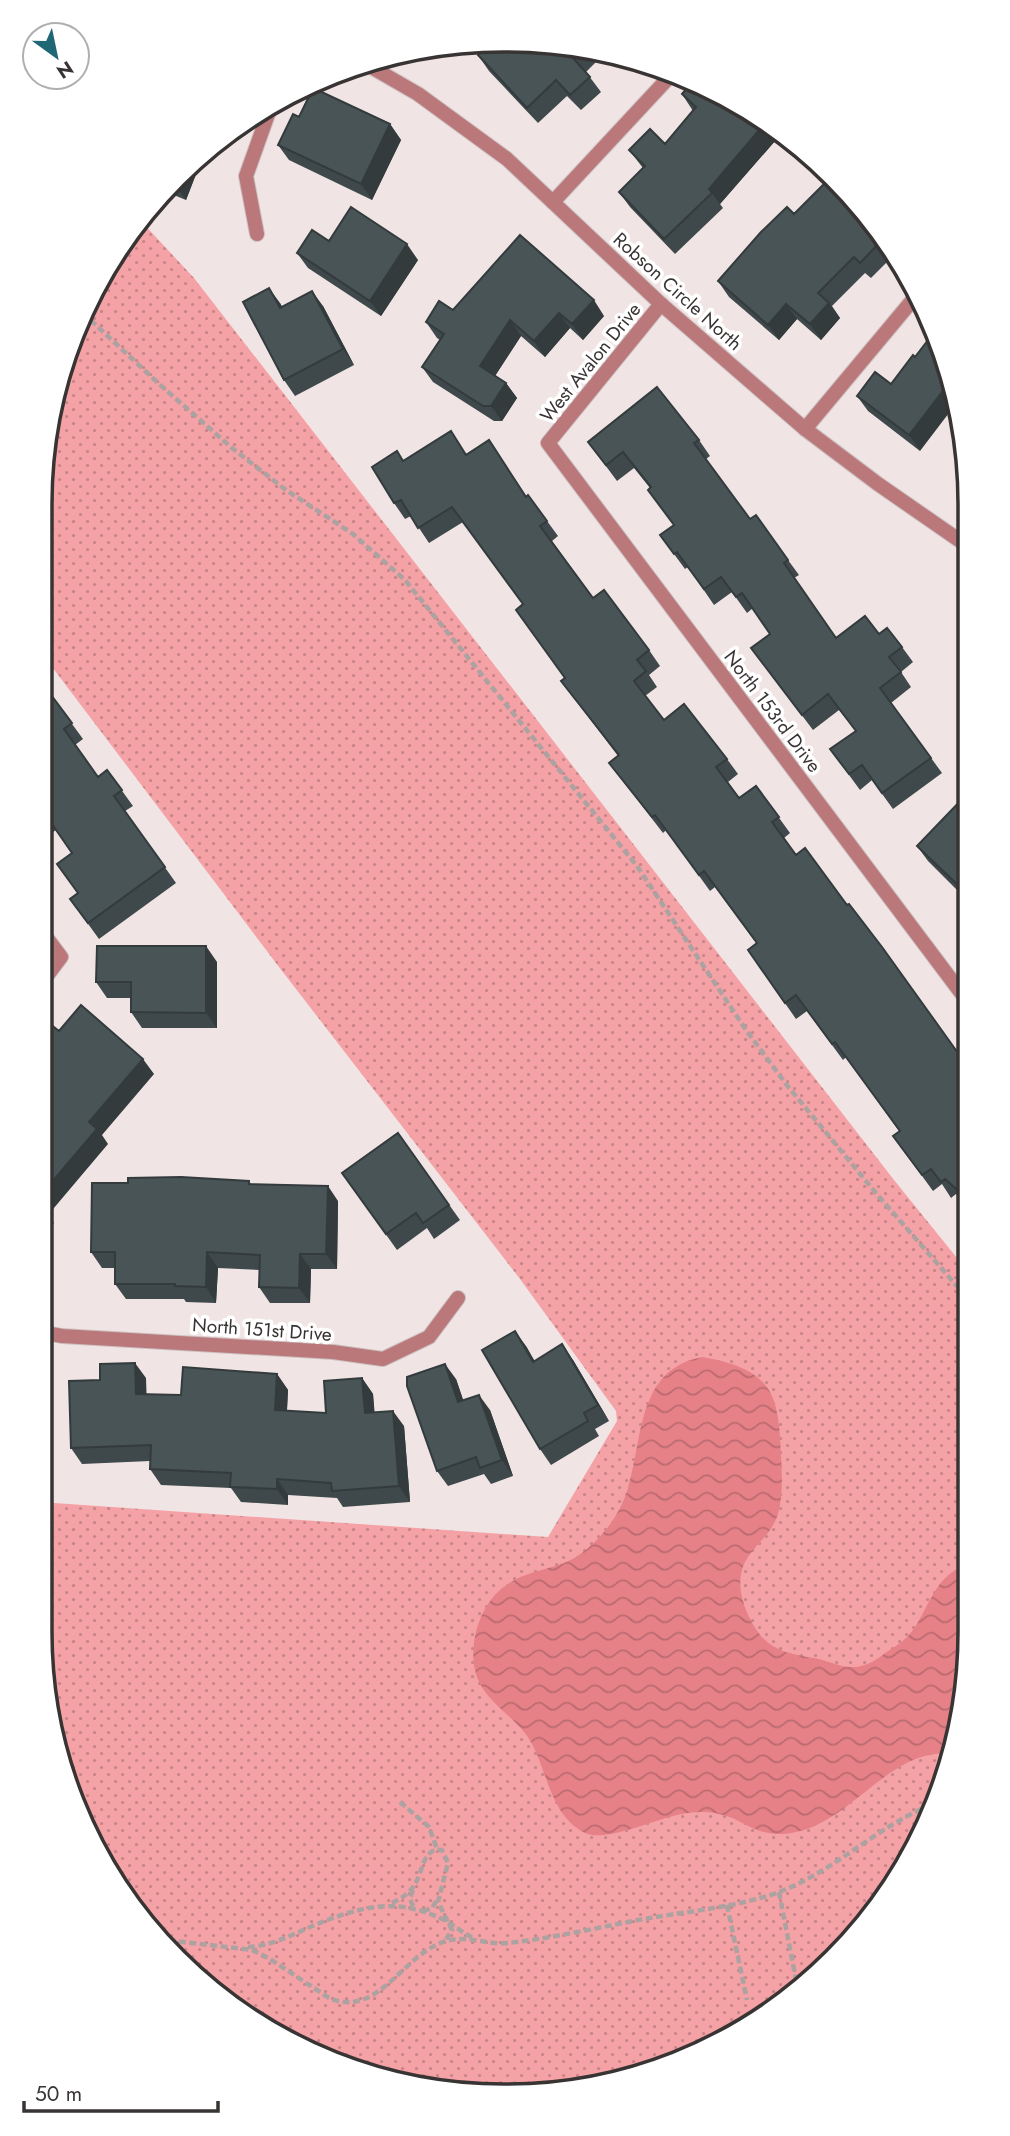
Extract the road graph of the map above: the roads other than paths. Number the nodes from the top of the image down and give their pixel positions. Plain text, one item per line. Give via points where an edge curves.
1 (378, 71) edge
2 (664, 82) edge
3 (265, 122) edge
4 (553, 202) junction
5 (257, 234) dead end
6 (910, 303) edge
7 (662, 304) junction
8 (805, 429) junction
9 (548, 443) joint
10 (958, 539) edge
11 (52, 945) edge
12 (52, 969) edge
13 (958, 989) edge
14 (458, 1298) dead end
15 (52, 1334) edge

1 - 4 street, Robson Circle North via 459,122
2 - 4 street
3 - 5 street via 246,176
4 - 7 street, Robson Circle North
6 - 8 street
7 - 8 street, Robson Circle North
7 - 9 street, West Avalon Drive
8 - 10 street, Robson Circle North
9 - 13 street, North 153rd Drive
11 - 12 street via 61,957
14 - 15 street, North 151st Drive via 429,1337 383,1359

